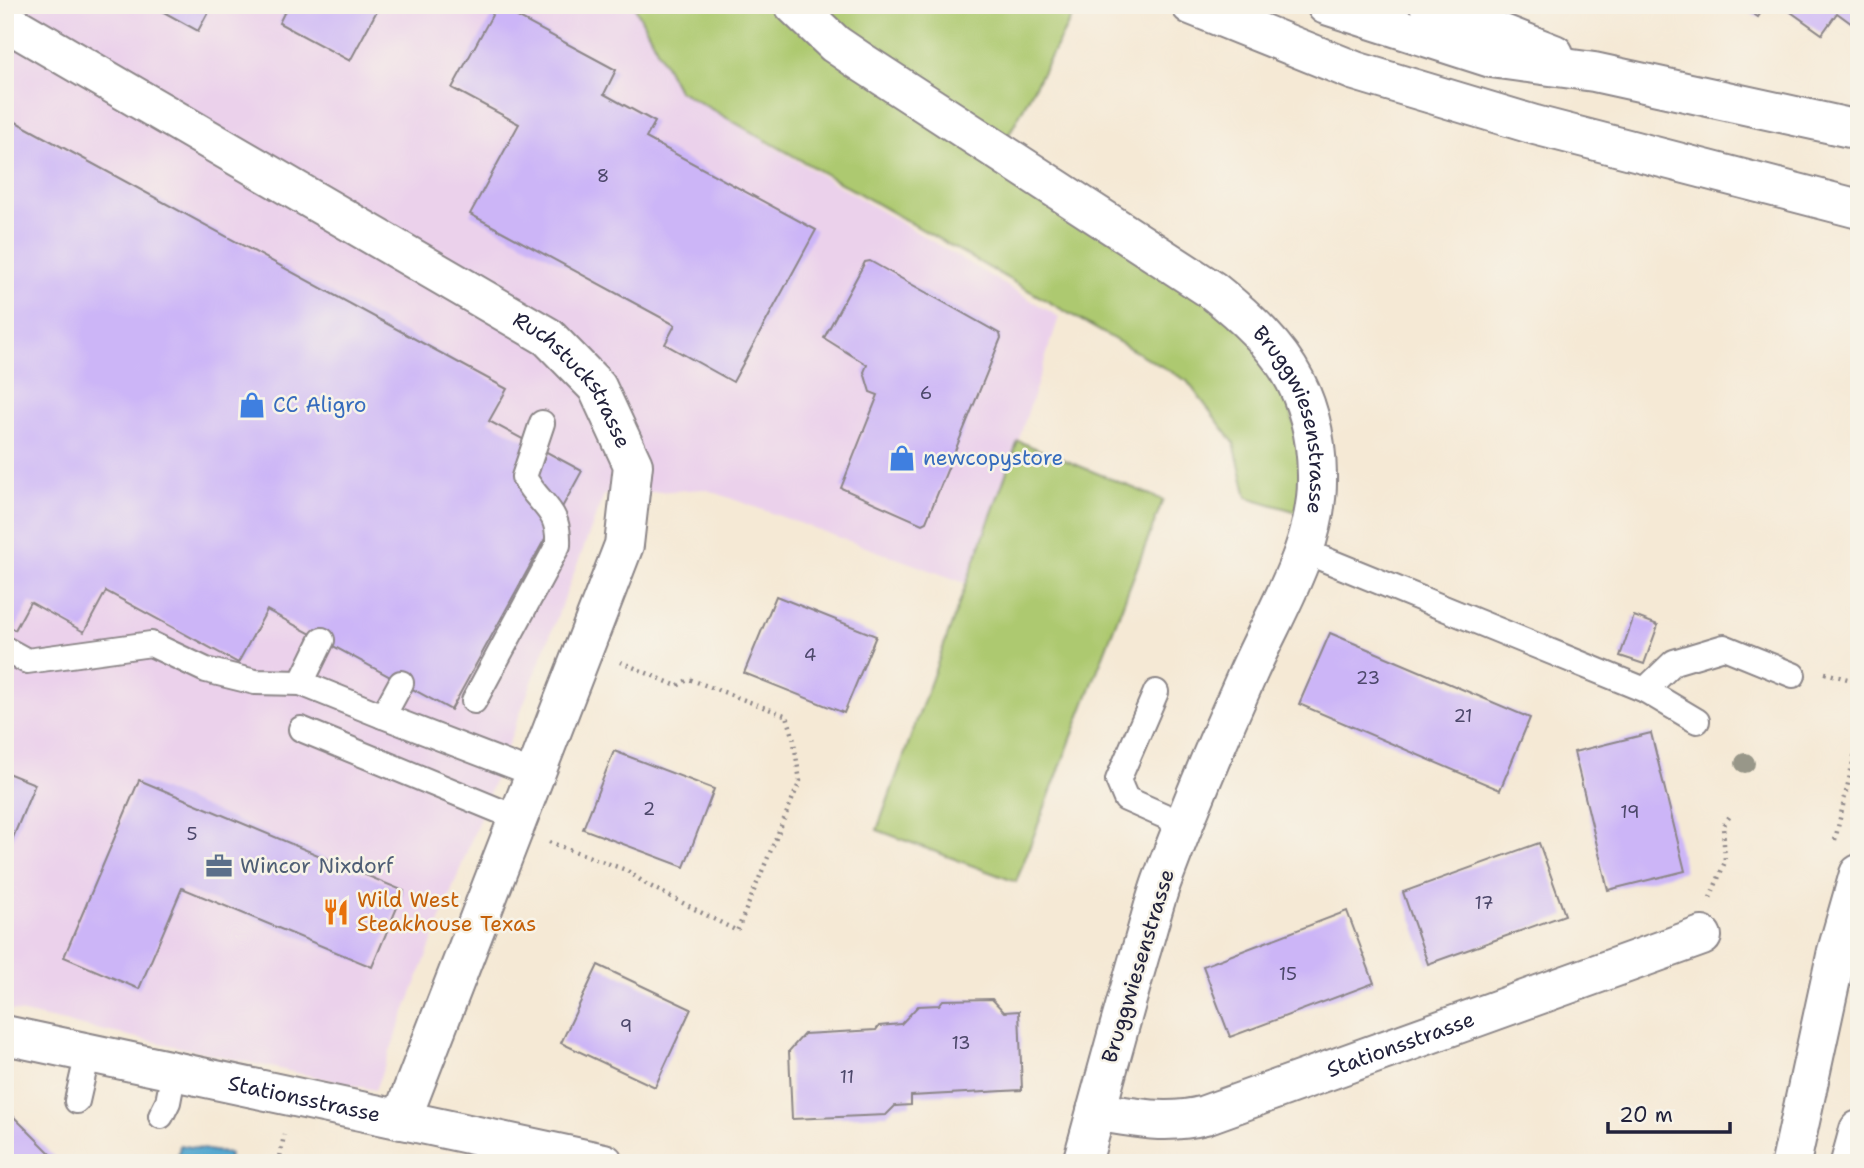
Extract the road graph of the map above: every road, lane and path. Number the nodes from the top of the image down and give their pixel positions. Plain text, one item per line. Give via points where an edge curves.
1 (794, 5) edge
2 (1191, 5) edge
3 (1326, 5) edge
4 (1429, 5) edge
5 (5, 21) edge
6 (1594, 72) junction
7 (1859, 130) edge
8 (1859, 209) edge
9 (538, 434) dead end
10 (1304, 551) junction
11 (322, 640) dead end
12 (584, 647) junction
13 (5, 649) edge
14 (1793, 675) dead end
15 (301, 683) junction
16 (401, 684) dead end
17 (1645, 690) junction
18 (1156, 692) dead end
19 (474, 701) dead end
20 (383, 716) junction
21 (1696, 721) dead end
22 (301, 729) dead end
23 (534, 774) junction
24 (1732, 814) dead end
25 (514, 823) junction
26 (1185, 825) junction
27 (1859, 874) edge
28 (1705, 921) joint
29 (5, 1035) edge
30 (88, 1053) junction
31 (174, 1071) junction
32 (77, 1101) dead end
33 (1097, 1111) junction
34 (161, 1116) dead end
35 (401, 1120) junction
36 (286, 1127) dead end
37 (1859, 1130) edge
38 (492, 1151) edge
39 (279, 1163) edge
40 (604, 1163) edge
41 (1082, 1163) edge
42 (1791, 1163) edge
43 (1850, 1163) edge

1 - 10 main road, Bruggwiesenstrasse via 835,44 1248,318 1270,342 1299,390 1314,428 1314,517
2 - 8 main road via 1367,75 1535,125
3 - 6 main road via 1491,58
4 - 6 main road
5 - 12 main road, Ruchstuckstrasse via 548,337 597,387 633,465 624,545
6 - 7 main road
9 - 19 lane via 524,477 532,492 552,510 559,527 558,545
10 - 17 lane
10 - 26 main road, Bruggwiesenstrasse
11 - 15 lane
12 - 23 main road, Ruchstuckstrasse
12 - 25 path via 677,686 689,679 787,716 800,781 768,863 737,931 626,870
13 - 15 lane via 27,662 151,644 206,670 255,682
14 - 17 lane via 1724,648 1674,662
15 - 20 lane
16 - 20 lane
17 - 21 lane
18 - 26 lane via 1118,780 1126,799
20 - 23 lane
22 - 25 lane
23 - 25 main road, Ruchstuckstrasse
24 - 28 path via 1723,826 1725,862
25 - 35 main road, Ruchstuckstrasse
26 - 33 main road, Bruggwiesenstrasse via 1162,880
27 - 42 main road via 1837,951
28 - 33 main road, Stationsstrasse via 1205,1115 1146,1121
29 - 30 main road, Stationsstrasse
30 - 31 main road, Stationsstrasse
30 - 32 lane
31 - 34 lane via 169,1102
31 - 35 main road, Stationsstrasse
33 - 41 main road, Bruggwiesenstrasse
35 - 38 main road, Stationsstrasse
36 - 39 path
37 - 43 main road
38 - 40 main road, Stationsstrasse

